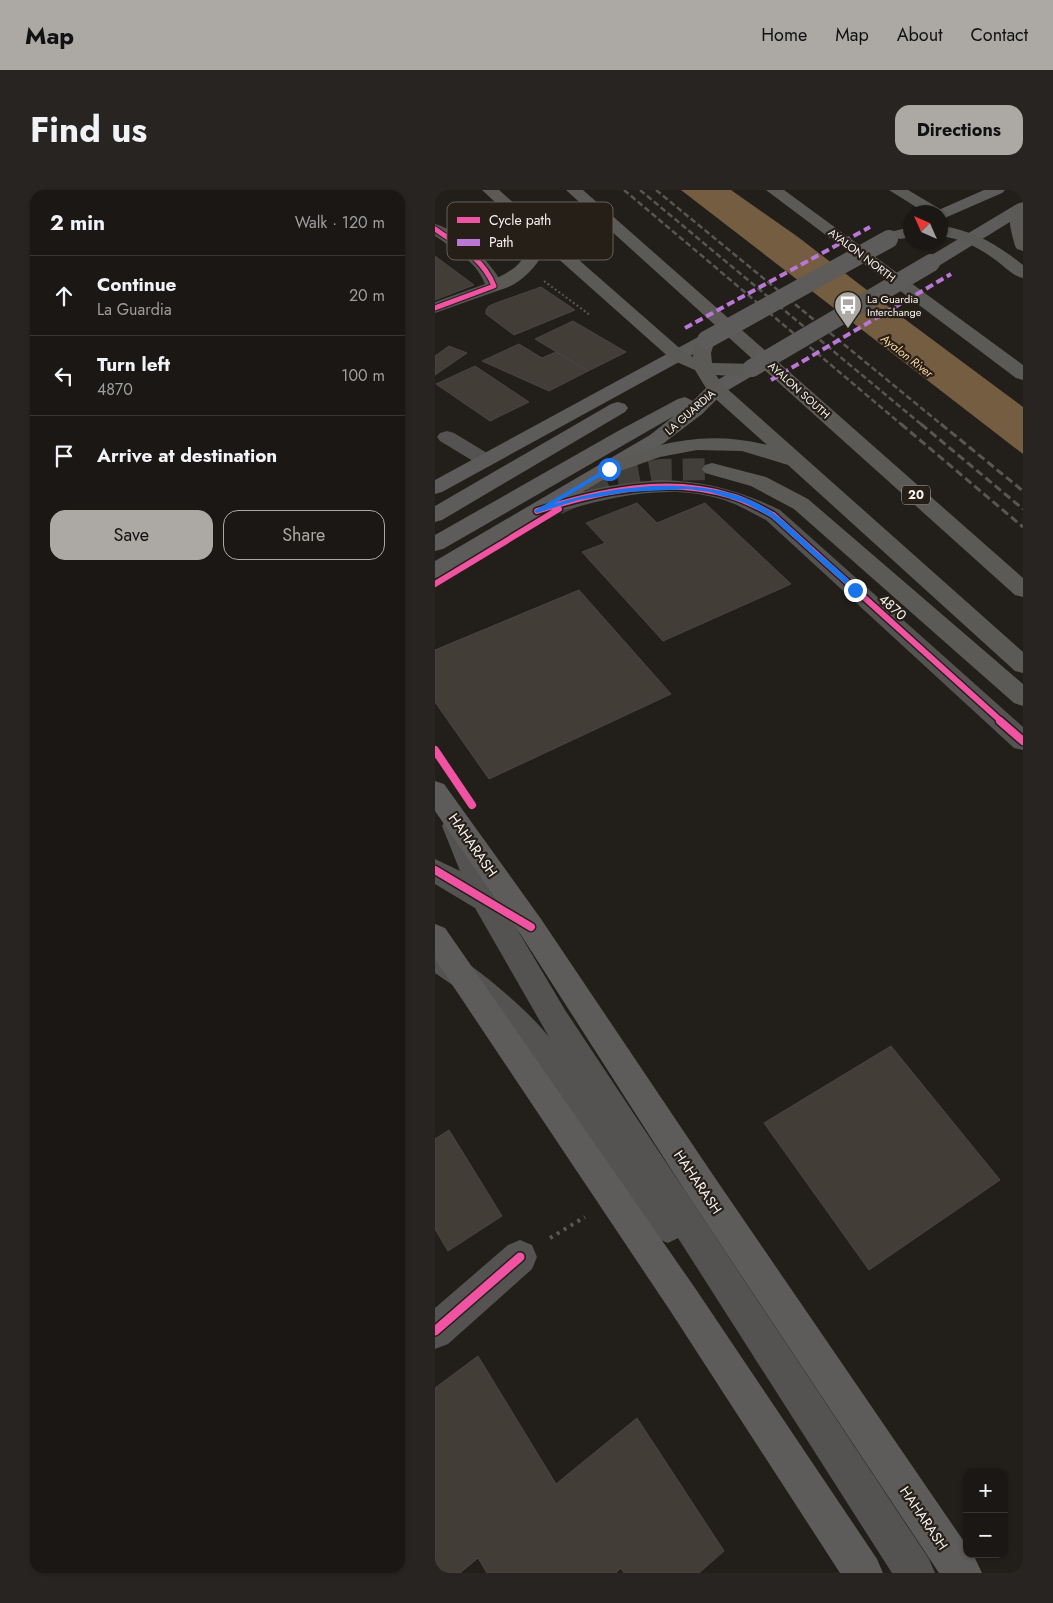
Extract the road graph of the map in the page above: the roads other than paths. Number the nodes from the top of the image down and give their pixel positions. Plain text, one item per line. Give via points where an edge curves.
1 (490, 190) edge
2 (574, 190) edge
3 (774, 190) edge
4 (897, 190) edge
5 (997, 190) edge
6 (503, 202) edge
7 (587, 202) edge
8 (922, 205) edge
9 (1021, 209) edge
10 (948, 213) edge
11 (613, 225) edge
12 (435, 229) edge
13 (948, 232) edge
14 (903, 234) edge
15 (948, 237) edge
16 (447, 238) edge
17 (974, 238) junction
18 (1023, 246) edge
19 (949, 253) junction
20 (478, 260) edge
21 (531, 260) edge
22 (568, 260) edge
23 (1023, 274) edge
24 (494, 286) junction
25 (435, 308) edge
26 (706, 340) junction
27 (678, 356) junction
28 (704, 368) junction
29 (752, 368) junction
30 (1023, 374) edge
31 (716, 389) junction
32 (447, 437) dead end
33 (485, 460) junction
34 (609, 469) junction
35 (712, 469) tunnel mouth
36 (811, 475) junction
37 (435, 488) edge
38 (537, 511) junction
39 (435, 515) edge
40 (435, 544) edge
41 (435, 571) edge
42 (1023, 590) edge
43 (1023, 665) edge
44 (1023, 697) edge
45 (1023, 741) edge
46 (441, 799) edge
47 (435, 870) edge
48 (485, 900) junction
49 (531, 927) junction
50 (435, 936) edge
51 (448, 966) edge
52 (520, 1257) dead end
53 (435, 1331) edge
54 (863, 1573) edge
55 (914, 1573) edge
56 (961, 1573) edge

1 - 6 highway
2 - 7 highway, AYALON SOUTH / 20
3 - 30 highway, AYALON NORTH
4 - 8 highway
5 - 10 main road
9 - 17 main road, LA GUARDIA
9 - 18 highway via 1017,220
11 - 42 highway, AYALON SOUTH / 20
12 - 16 street
13 - 17 highway
14 - 26 main road, bridge
15 - 19 highway
17 - 19 main road, LA GUARDIA
17 - 23 highway
19 - 29 main road, LA GUARDIA, bridge
20 - 24 street via 491,276
21 - 24 highway via 526,268
22 - 27 highway
24 - 25 street
26 - 27 main road
26 - 28 highway via 702,350
27 - 28 highway
27 - 33 main road
27 - 39 main road via 609,415
28 - 29 highway via 730,371
28 - 31 highway
29 - 31 main road, LA GUARDIA
31 - 34 main road, LA GUARDIA via 679,424
31 - 36 highway
31 - 40 main road via 668,411
32 - 33 street
33 - 37 main road
34 - 36 highway via 648,455 722,442 773,453
34 - 38 main road, LA GUARDIA
35 - 44 highway via 770,485 801,504
36 - 43 highway
38 - 41 main road, LA GUARDIA
38 - 45 street, 4870 via 577,499 627,490 688,487 711,490 747,502 773,516
46 - 48 street
46 - 49 main road, HAHARASH
47 - 48 street
48 - 49 street
48 - 55 street via 554,1019
49 - 56 main road, HAHARASH via 693,1175
50 - 51 main road
51 - 54 main road via 614,1199
51 - 55 street via 528,1033 569,1086
52 - 53 street

